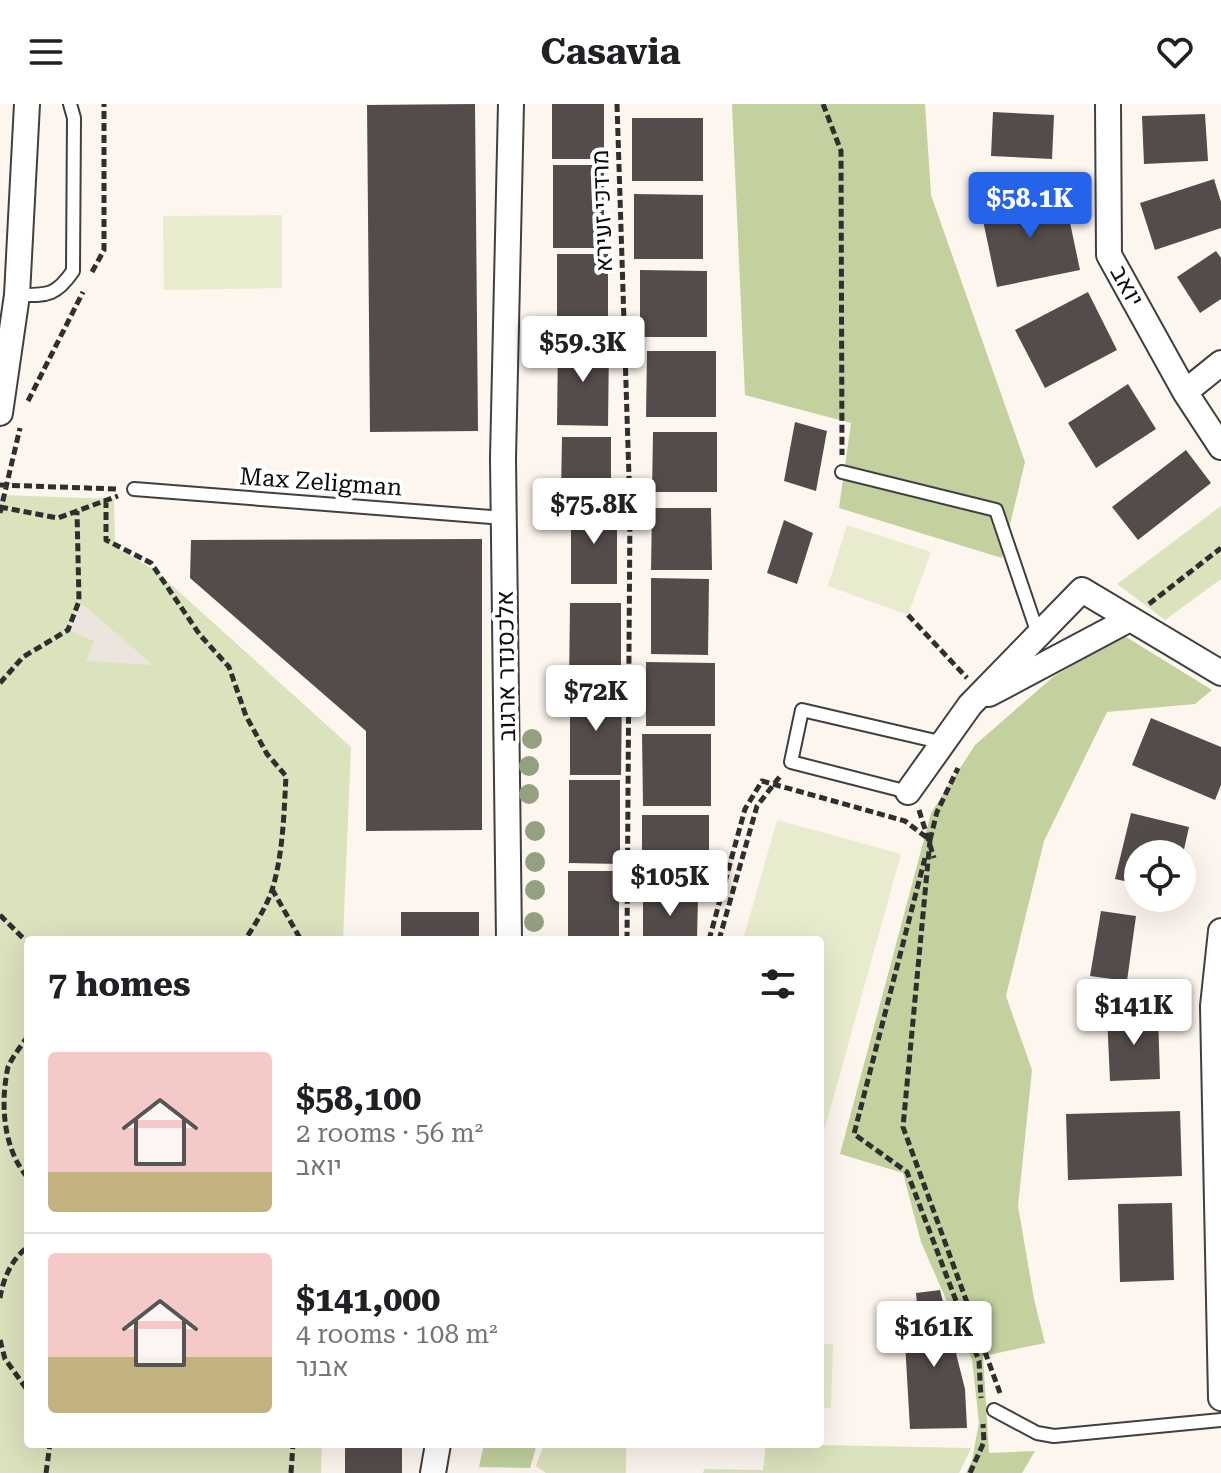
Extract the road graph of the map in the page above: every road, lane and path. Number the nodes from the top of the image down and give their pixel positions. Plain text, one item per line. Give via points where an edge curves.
1 (27, 104) edge
2 (70, 104) edge
3 (104, 104) edge
4 (511, 104) edge
5 (617, 104) edge
6 (823, 104) edge
7 (1108, 104) edge
8 (9, 262) edge
9 (90, 277) dead end
10 (84, 290) dead end
11 (17, 295) junction
12 (1221, 363) edge
13 (1185, 392) junction
14 (12, 410) edge
15 (1221, 447) edge
16 (842, 472) joint
17 (4, 485) edge
18 (134, 489) junction
19 (106, 500) junction
20 (1, 509) edge
21 (77, 511) junction
22 (504, 518) junction
23 (1221, 548) edge
24 (908, 615) dead end
25 (1128, 620) junction
26 (1038, 634) junction
27 (1221, 673) edge
28 (0, 683) edge
29 (975, 699) junction
30 (954, 749) junction
31 (791, 762) junction
32 (773, 786) junction
33 (908, 792) junction
34 (930, 840) junction
35 (934, 858) dead end
36 (272, 889) junction
37 (0, 915) edge
38 (1221, 931) edge
39 (248, 936) edge
40 (299, 936) edge
41 (509, 936) edge
42 (627, 936) edge
43 (710, 936) edge
44 (720, 936) edge
45 (24, 939) edge
46 (24, 1042) edge
47 (1, 1086) edge
48 (24, 1172) edge
49 (24, 1250) edge
50 (0, 1298) edge
51 (0, 1340) edge
52 (24, 1385) edge
53 (1221, 1398) edge
54 (988, 1408) joint
55 (983, 1418) dead end
56 (1010, 1419) junction
57 (1221, 1420) edge
58 (49, 1448) edge
59 (293, 1448) edge
60 (437, 1448) edge
61 (46, 1473) edge
62 (291, 1473) edge
63 (433, 1473) edge
64 (970, 1473) edge

1 - 8 street
2 - 11 lane via 73,271 61,288
3 - 9 path via 104,250
4 - 22 street, אלכסנדר ארגוב
5 - 42 path, מרדכי זעירא via 630,508
6 - 16 path via 841,151
7 - 13 street, יואב via 1109,255
8 - 11 street
10 - 14 path
11 - 14 street
12 - 13 street
13 - 15 street, יואב
14 - 17 path
16 - 26 lane via 996,510
17 - 18 path
17 - 20 path
18 - 19 path
18 - 22 lane, Max Zeligman
19 - 21 path
19 - 36 path via 106,540 151,563 229,667 246,716 286,776
20 - 21 path via 58,518
21 - 28 path via 79,601 68,630 23,657
22 - 41 street, אלכסנדר ארגוב
23 - 25 path
24 - 29 path
25 - 26 street via 1082,590
25 - 27 street
25 - 29 street
26 - 29 street
29 - 30 street
30 - 31 lane via 802,710
30 - 33 street
30 - 34 path
31 - 32 path
31 - 33 lane
32 - 34 path via 905,821
32 - 43 path via 762,781 745,809
32 - 44 path via 757,806
33 - 34 path
34 - 35 path
34 - 54 path via 854,1134 907,1172 979,1361
34 - 56 path via 903,1127
36 - 39 path
36 - 40 path
37 - 45 path
38 - 53 street via 1213,1006
46 - 47 path
47 - 48 path via 1,1126
49 - 50 path via 2,1284
51 - 52 path via 5,1359
54 - 56 lane
55 - 64 path via 984,1442
56 - 57 lane via 1054,1436
58 - 61 path
59 - 62 path
60 - 63 street

